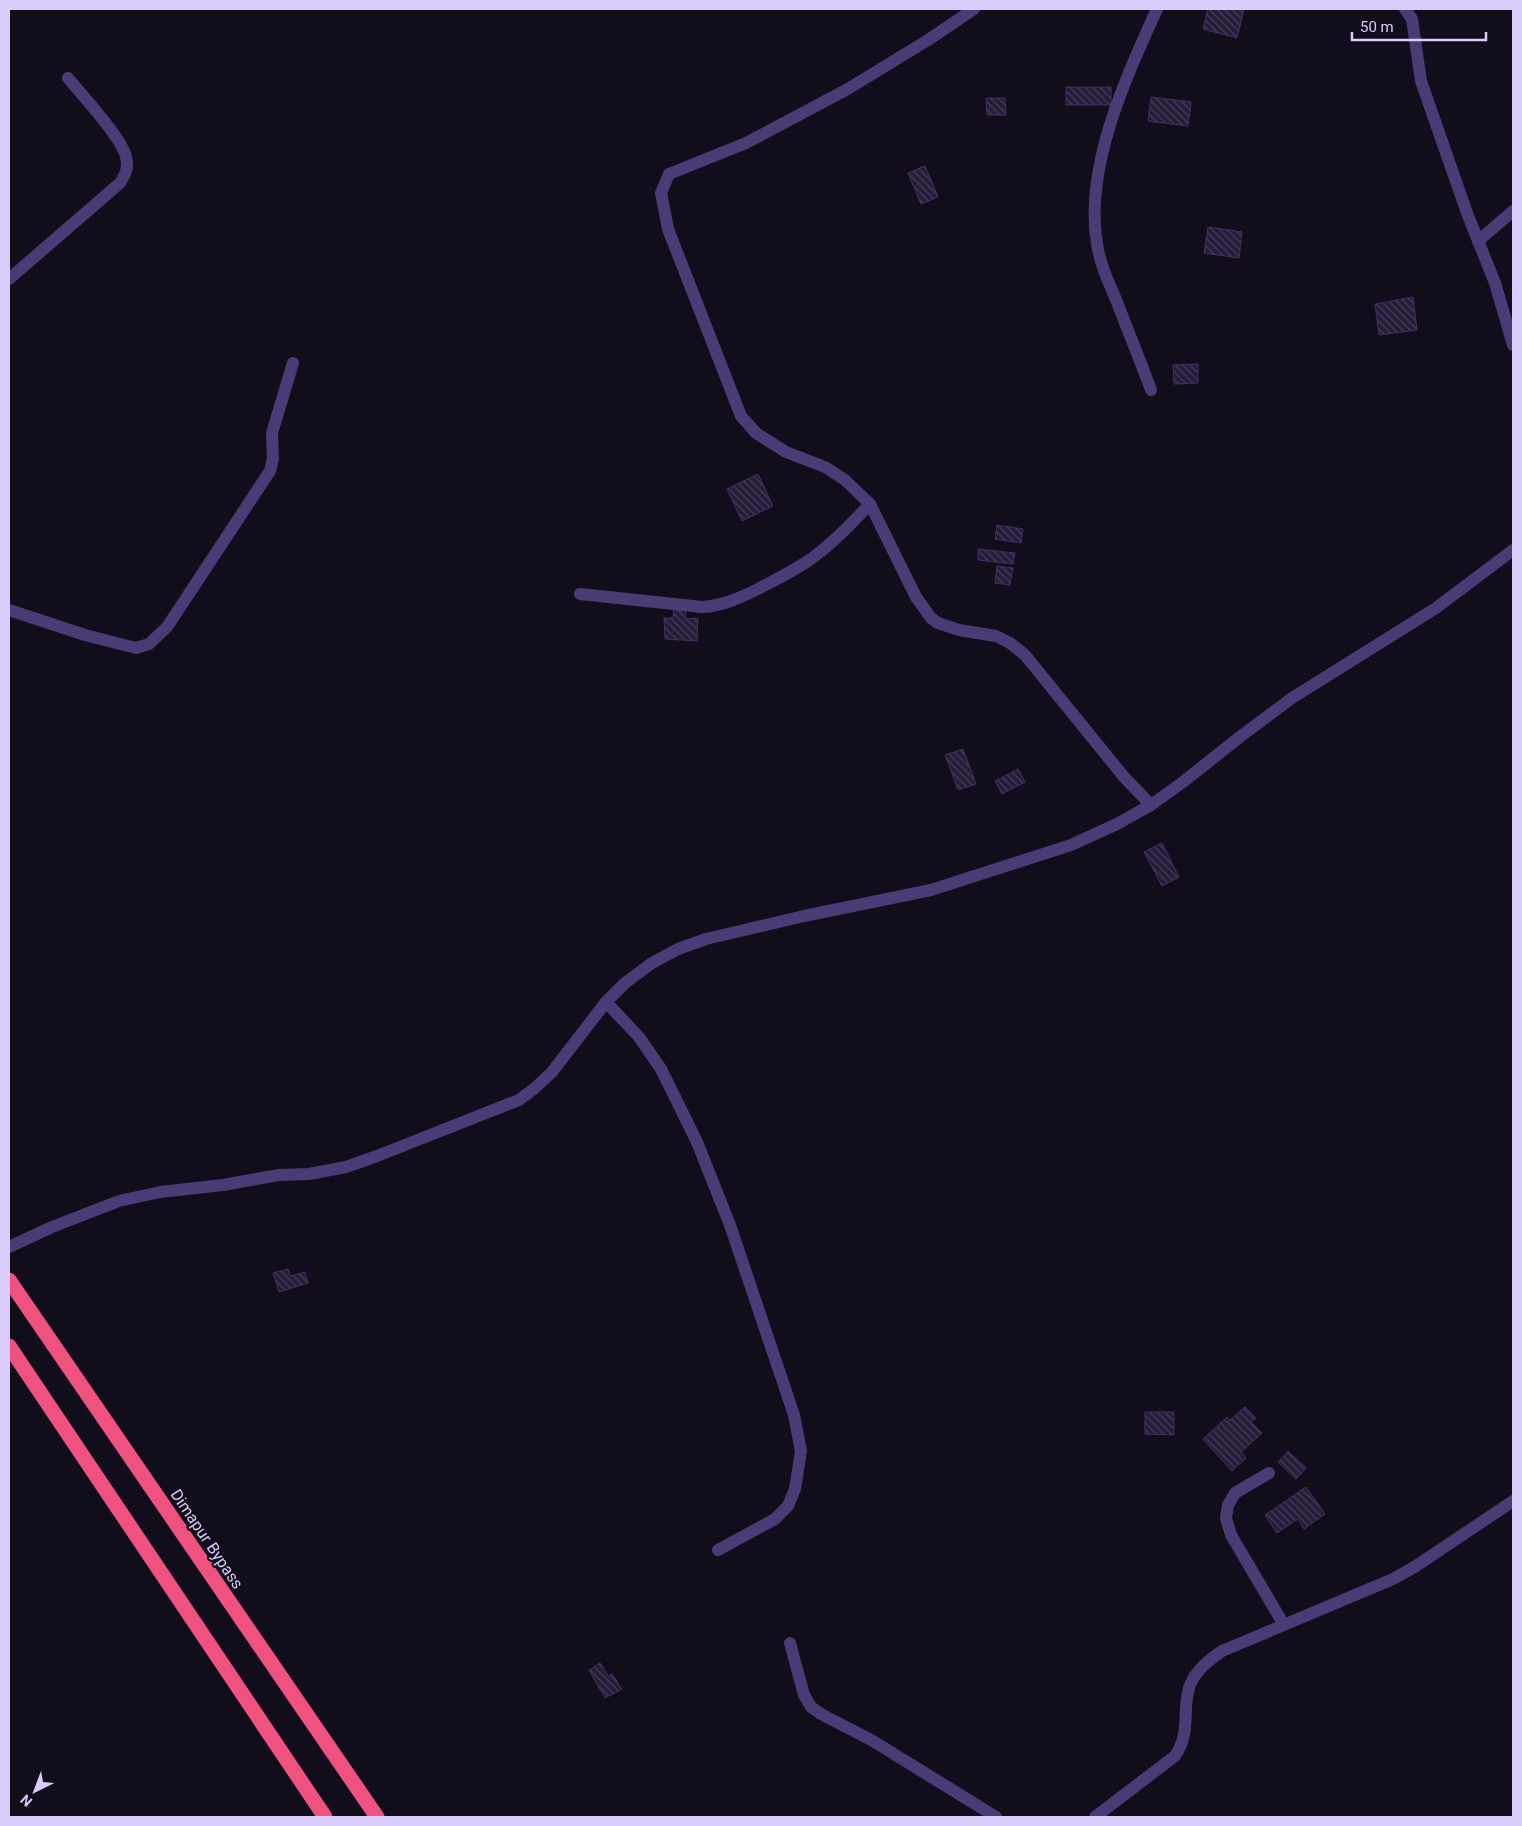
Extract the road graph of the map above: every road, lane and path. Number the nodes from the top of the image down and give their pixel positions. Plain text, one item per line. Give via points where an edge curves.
1 (974, 9) edge
2 (1157, 9) edge
3 (1405, 9) edge
4 (68, 78) dead end
5 (1513, 211) edge
6 (1478, 241) junction
7 (9, 279) edge
8 (1513, 345) edge
9 (293, 364) dead end
10 (1152, 390) dead end
11 (870, 504) junction
12 (1513, 550) edge
13 (580, 594) dead end
14 (9, 610) edge
15 (1151, 805) junction
16 (606, 1002) junction
17 (9, 1247) edge
18 (9, 1280) edge
19 (9, 1346) edge
20 (1270, 1473) dead end
21 (1513, 1501) edge
22 (718, 1550) dead end
23 (1284, 1625) junction
24 (790, 1643) dead end
25 (325, 1817) edge
26 (377, 1817) edge
27 (996, 1817) edge
28 (1095, 1817) edge

1 - 11 street via 846,90 746,143 668,174 661,193 668,229 741,416 756,433 786,452 825,467 845,480
2 - 10 street via 1127,76 1104,146 1094,218 1097,246 1105,271
3 - 6 street via 1412,19 1421,81
4 - 7 street via 118,140 126,157 127,172 120,183
5 - 6 street
6 - 8 street
9 - 14 street via 272,433 270,471 158,637 136,648
11 - 13 street via 839,537 810,560 730,602 702,607
11 - 15 street via 926,614 938,623 958,630 996,636 1010,642 1025,655 1124,777
12 - 15 street via 1436,608 1292,698
15 - 16 street via 1071,845 931,890 804,916 706,939 678,949 652,963
16 - 17 street via 552,1072 519,1100 502,1107 346,1166 309,1174 279,1175 160,1192 119,1202
16 - 22 street via 639,1037 661,1068 697,1142 730,1224 794,1415 801,1451 795,1489 788,1506 775,1519
18 - 26 highway, Dimapur Bypass
19 - 25 highway
20 - 23 street via 1235,1493 1228,1505 1226,1518 1231,1535
21 - 23 street via 1393,1579
23 - 28 street via 1210,1659 1190,1686 1182,1747 1175,1756
24 - 27 street via 804,1695 811,1707

